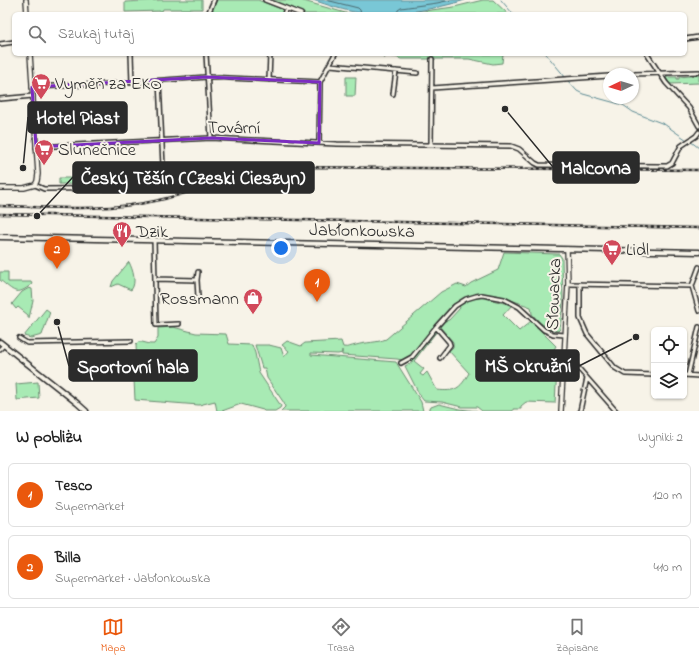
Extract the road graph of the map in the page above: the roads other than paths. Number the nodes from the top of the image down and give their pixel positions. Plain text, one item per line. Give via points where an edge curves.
1 (26, 0) edge
2 (214, 0) edge
3 (265, 0) edge
4 (286, 8) junction
5 (27, 12) edge
6 (209, 12) edge
7 (285, 12) edge
8 (296, 12) edge
9 (699, 37) edge
10 (687, 38) edge
11 (12, 42) edge
12 (0, 44) edge
13 (30, 56) edge
14 (130, 56) edge
15 (206, 56) edge
16 (270, 56) edge
17 (334, 56) edge
18 (649, 56) edge
19 (432, 59) dead end
20 (330, 65) junction
21 (396, 71) junction
22 (659, 72) junction
23 (699, 72) edge
24 (417, 73) dead end
25 (639, 74) edge
26 (603, 76) edge
27 (207, 77) junction
28 (269, 80) junction
29 (159, 81) junction
30 (320, 82) junction
31 (132, 83) junction
32 (32, 87) junction
33 (432, 88) junction
34 (393, 94) dead end
35 (33, 96) junction
36 (0, 99) edge
37 (699, 126) edge
38 (699, 132) edge
39 (211, 138) junction
40 (162, 141) junction
41 (319, 143) junction
42 (431, 144) junction
43 (36, 147) junction
44 (35, 185) junction
45 (0, 188) edge
46 (0, 237) edge
47 (154, 239) junction
48 (568, 249) junction
49 (699, 252) edge
50 (699, 266) edge
51 (198, 272) dead end
52 (155, 279) junction
53 (197, 280) junction
54 (568, 284) junction
55 (580, 284) junction
56 (692, 286) junction
57 (198, 297) dead end
58 (699, 311) edge
59 (180, 324) dead end
60 (436, 327) junction
61 (699, 327) edge
62 (565, 336) junction
63 (19, 338) dead end
64 (131, 341) dead end
65 (0, 342) edge
66 (4, 346) junction
67 (0, 349) edge
68 (440, 358) dead end
69 (573, 362) dead end
70 (402, 363) dead end
71 (651, 375) edge
72 (688, 375) joint
73 (699, 376) edge
74 (587, 378) junction
75 (86, 411) edge
76 (561, 411) edge
77 (580, 411) edge
78 (616, 411) edge

1 - 5 street
2 - 6 street
3 - 4 street
4 - 7 street
4 - 8 street
9 - 10 street
11 - 12 street
13 - 32 street
14 - 31 street
15 - 27 street
16 - 28 street
17 - 20 street
18 - 22 street
19 - 33 street
20 - 21 street
20 - 30 street
21 - 24 street
21 - 34 street
22 - 23 street
22 - 25 street
22 - 37 street via 689,108
26 - 33 street
27 - 28 street
27 - 29 street
27 - 39 street
28 - 30 street
29 - 31 street
29 - 40 street
30 - 41 street
31 - 32 street
32 - 35 street
33 - 42 street
35 - 36 street
35 - 43 street
38 - 42 street, Tovární via 681,146 672,163 667,166 539,165 519,149 511,146
39 - 40 street, Tovární
39 - 41 street, Tovární
40 - 43 street, Tovární
40 - 44 street via 164,187 44,189
41 - 42 street, Tovární
43 - 44 street via 38,174
44 - 45 street via 24,188
46 - 47 main road, Jabłonkowska
47 - 48 main road, Jabłonkowska
47 - 52 street
48 - 49 main road, Jabłonkowska
48 - 54 street, Słowacka
50 - 56 street
51 - 53 street
52 - 53 street
52 - 59 street via 156,325
53 - 57 street
54 - 55 street
54 - 62 street, Słowacka
55 - 56 street
55 - 71 street via 580,318 587,334 615,368 625,374
56 - 58 street
60 - 62 street via 456,306 471,297 482,295 504,299 519,307 544,330
60 - 68 street via 450,345
60 - 70 street via 412,357
61 - 72 street
62 - 76 street, Słowacka
63 - 64 street via 27,343
65 - 66 main road
66 - 67 street
66 - 75 main road
69 - 74 street
72 - 73 street
74 - 77 street
74 - 78 street

